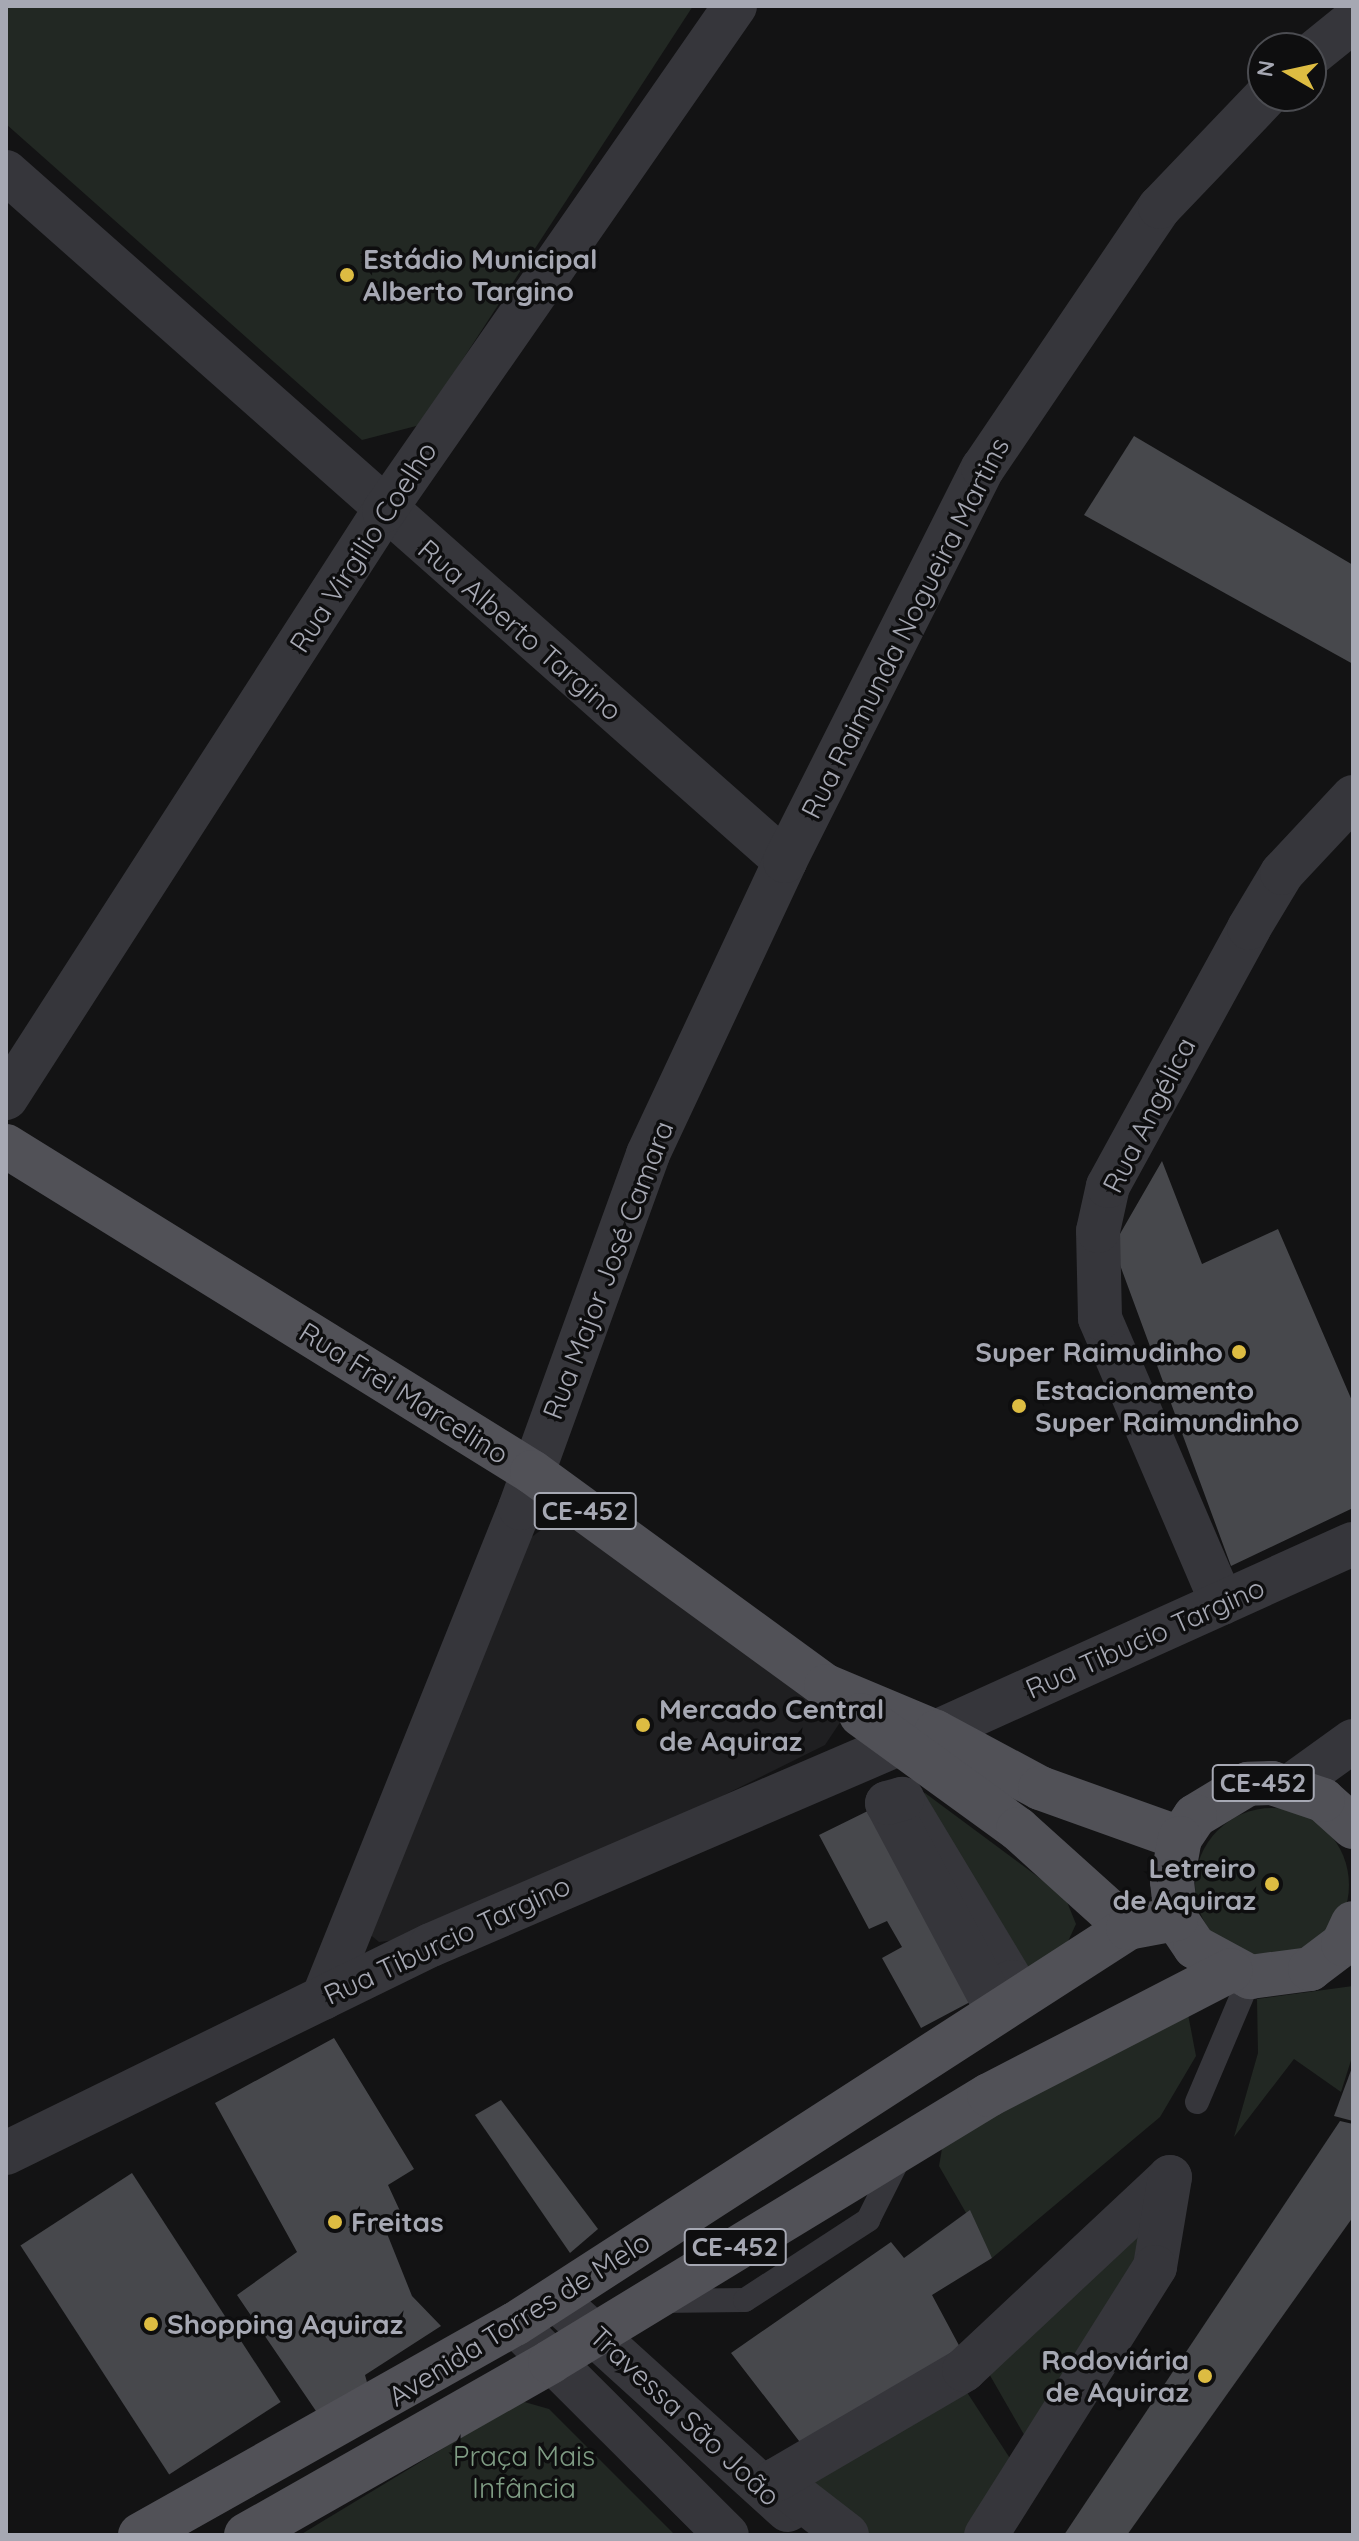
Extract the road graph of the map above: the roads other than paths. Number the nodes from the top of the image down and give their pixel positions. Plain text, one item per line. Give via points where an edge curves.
1 (735, 6) edge
2 (1353, 21) edge
3 (1327, 42) edge
4 (1251, 112) edge
5 (6, 172) edge
6 (384, 511) junction
7 (1353, 797) edge
8 (785, 861) junction
9 (6, 1098) edge
10 (6, 1146) edge
11 (532, 1472) junction
12 (1353, 1544) edge
13 (1222, 1603) junction
14 (916, 1738) junction
15 (1353, 1741) edge
16 (1289, 1787) junction
17 (1353, 1827) edge
18 (1180, 1838) junction
19 (1176, 1919) junction
20 (1128, 1928) junction
21 (1350, 1938) edge
22 (1241, 1973) junction
23 (323, 1998) junction
24 (1197, 2102) dead end
25 (6, 2153) edge
26 (555, 2299) junction
27 (515, 2324) junction
28 (594, 2331) junction
29 (550, 2362) junction
30 (140, 2535) edge
31 (246, 2535) edge
32 (727, 2535) edge
33 (812, 2535) edge
34 (847, 2535) edge
35 (986, 2535) edge

1 - 6 street, Rua Virgilio Coelho
2 - 3 street
4 - 8 street, Rua Raimunda Nogueira Martins via 1151,219 983,468
5 - 6 street, Rua Alberto Targino
6 - 8 street, Rua Alberto Targino
6 - 9 street, Rua Virgilio Coelho
7 - 13 street, Rua Angélica via 1282,873 1249,928 1108,1186 1098,1231 1100,1318
8 - 11 street, Rua Major José Camara via 648,1154
10 - 11 main road, Rua Frei Marcelino / CE-452
11 - 14 main road, Rua Frei Marcelino / CE-452 via 826,1686
11 - 23 street, Rua Major José Camara
12 - 13 street, Rua Tibucio Targino
13 - 14 street, Rua Tibucio Targino
14 - 18 main road, Rua Frei Marcelino / CE-452
14 - 20 main road
14 - 23 street, Rua Tiburcio Targino
15 - 16 street
16 - 17 main road, CE-452 via 1323,1800
16 - 18 main road, CE-452 via 1248,1784 1222,1795
18 - 19 main road via 1172,1881
19 - 20 main road, Avenida Torres de Melo
19 - 22 main road via 1195,1947
20 - 26 main road, Avenida Torres de Melo
21 - 22 main road, CE-452 via 1310,1969
22 - 24 lane
22 - 28 main road, Avenida Torres de Melo / CE-452 via 909,2142
23 - 25 street, Rua Tiburcio Targino
26 - 27 main road, Avenida Torres de Melo
26 - 28 street, Travessa São João
27 - 29 street, Travessa São João
27 - 30 main road, Avenida Torres de Melo
28 - 29 main road, Avenida Torres de Melo / CE-452
28 - 33 street, Travessa São João
29 - 31 main road, Avenida Torres de Melo / CE-452
29 - 32 street, Travessa São João
34 - 35 street via 776,2480 964,2370 1170,2177 1155,2267

